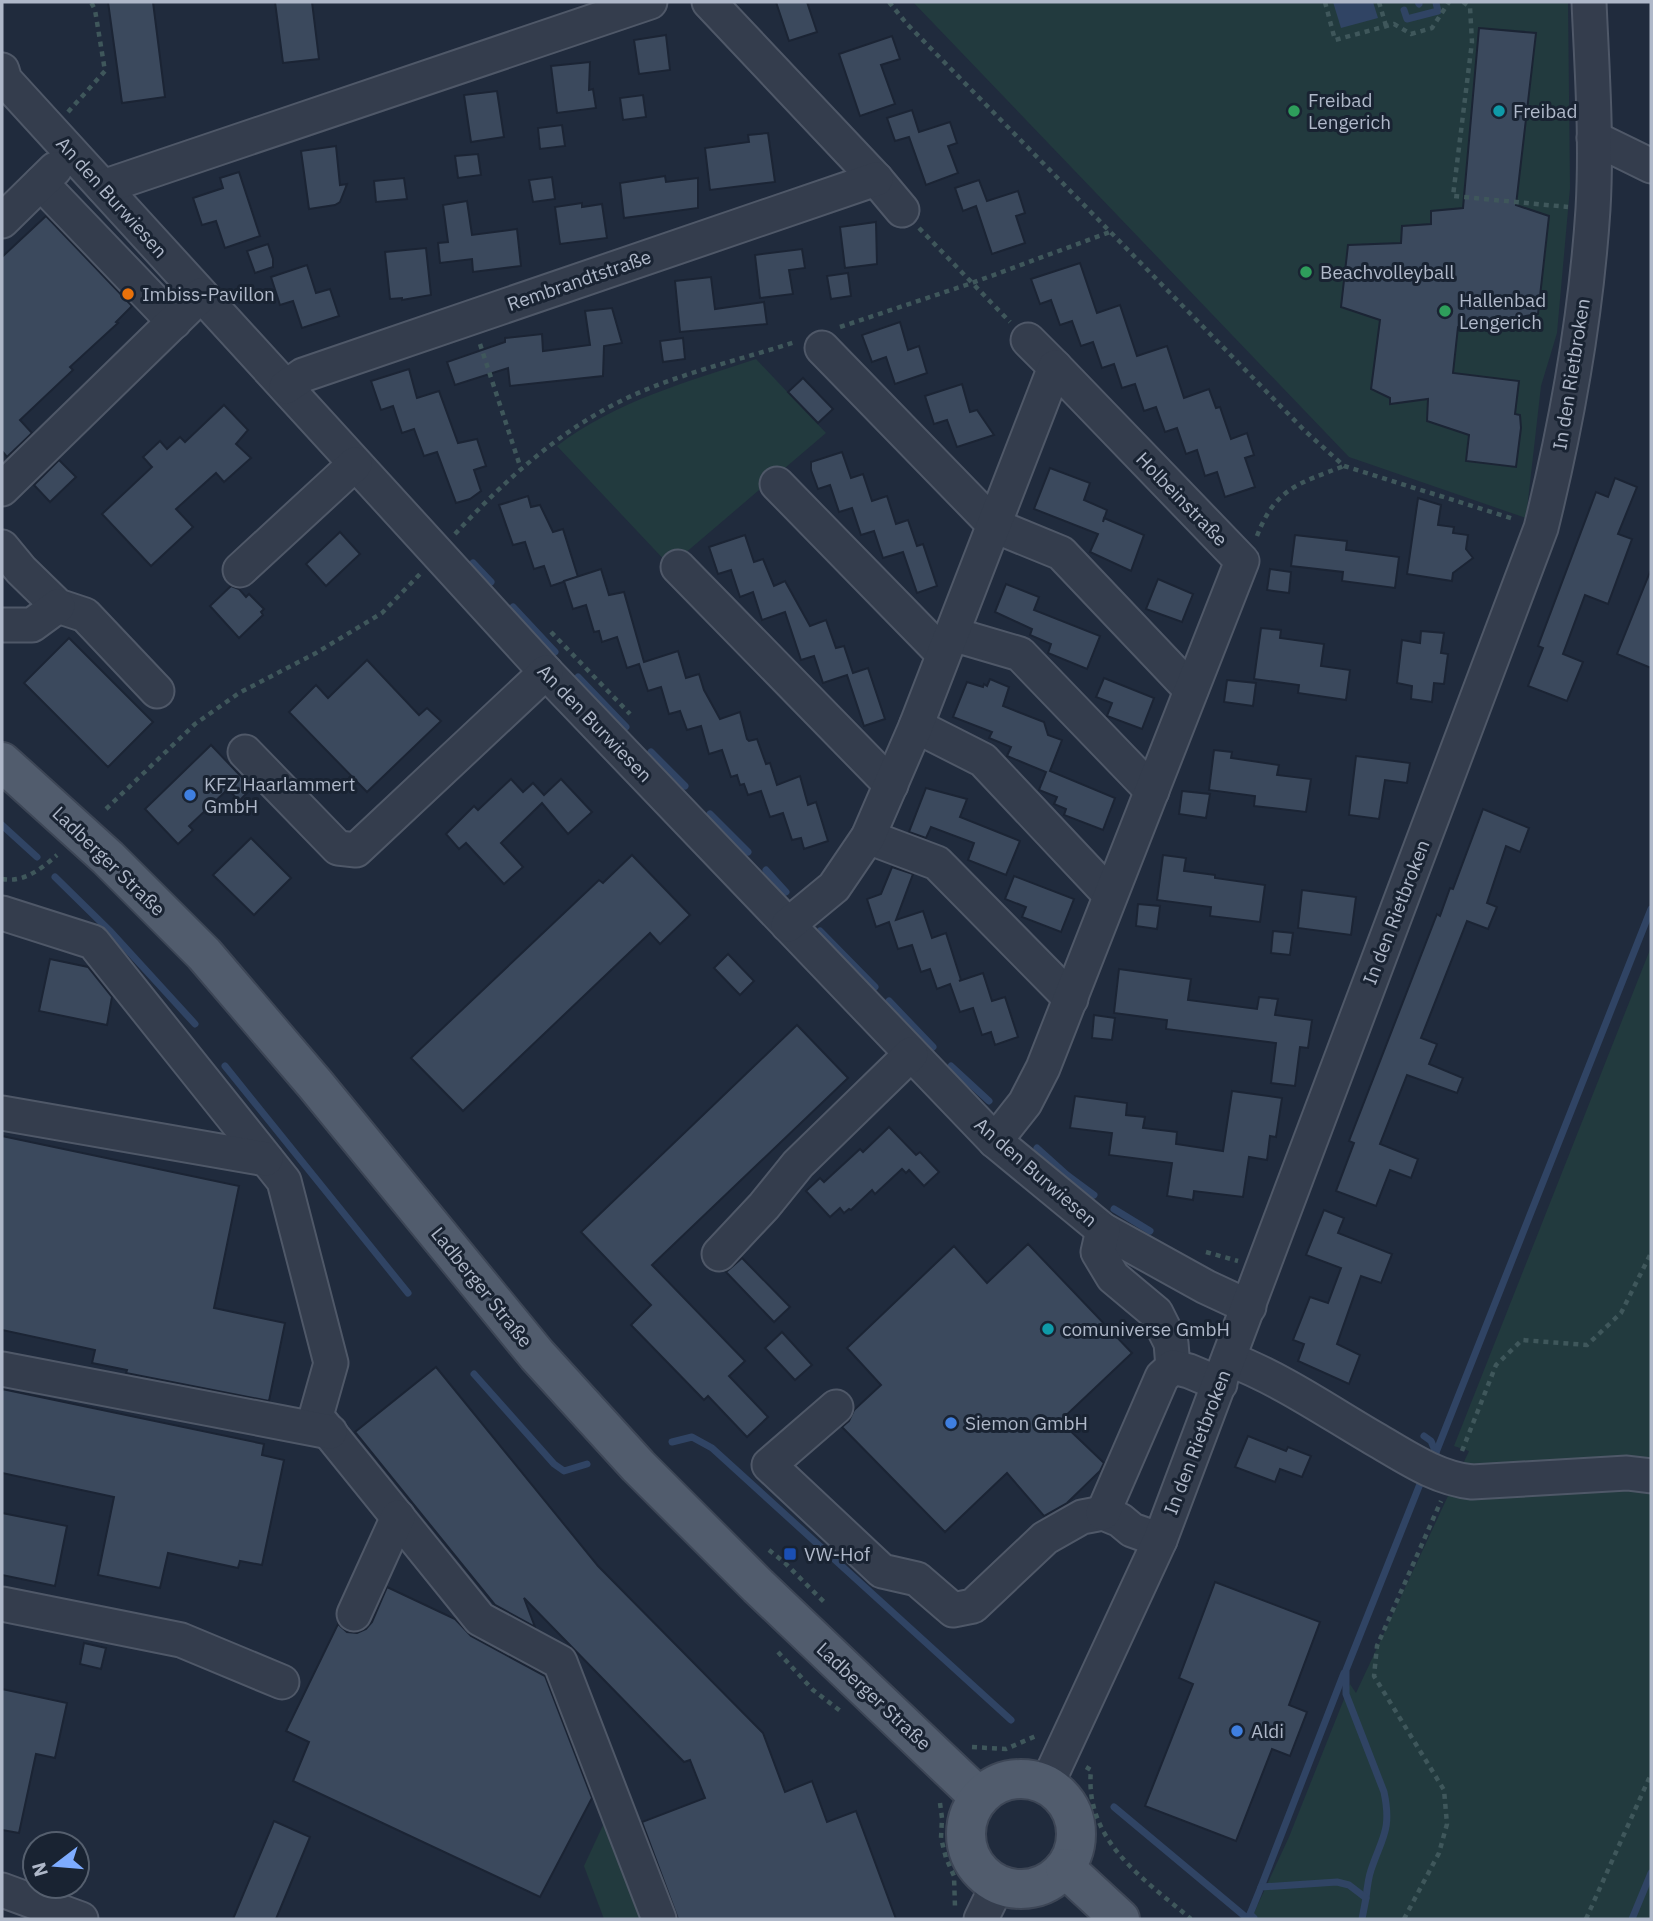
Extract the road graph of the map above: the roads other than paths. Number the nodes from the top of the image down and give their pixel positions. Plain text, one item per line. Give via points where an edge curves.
1 (650, 2) edge
2 (709, 2) edge
3 (1589, 2) edge
4 (2, 70) edge
5 (1594, 138) junction
6 (61, 142) junction
7 (1651, 166) edge
8 (876, 179) junction
9 (41, 183) junction
10 (103, 187) junction
11 (902, 210) road end
12 (2, 221) edge
13 (201, 295) junction
14 (174, 321) junction
15 (817, 340) road end
16 (1028, 340) road end
17 (1055, 368) junction
18 (286, 387) junction
19 (355, 464) junction
20 (777, 484) dead end
21 (2, 489) edge
22 (995, 526) junction
23 (2, 547) edge
24 (678, 567) dead end
25 (240, 570) dead end
26 (58, 606) junction
27 (2, 625) edge
28 (948, 644) junction
29 (546, 672) junction
30 (1191, 690) junction
31 (158, 691) dead end
32 (916, 726) junction
33 (246, 752) dead end
34 (2, 762) edge
35 (891, 785) junction
36 (1152, 791) junction
37 (868, 837) junction
38 (1110, 895) junction
39 (2, 913) edge
40 (788, 925) junction
41 (1071, 999) junction
42 (911, 1054) junction
43 (2, 1113) edge
44 (995, 1141) junction
45 (267, 1159) junction
46 (1103, 1230) junction
47 (719, 1254) dead end
48 (1249, 1307) junction
49 (1173, 1367) junction
50 (2, 1370) edge
51 (1224, 1372) junction
52 (836, 1407) dead end
53 (330, 1432) junction
54 (1651, 1476) edge
55 (1103, 1513) junction
56 (398, 1517) junction
57 (1160, 1540) junction
58 (2, 1604) edge
59 (354, 1614) dead end
60 (282, 1682) dead end
61 (1047, 1784) junction
62 (979, 1797) junction
63 (1065, 1868) junction
64 (998, 1884) junction
65 (2, 1889) edge
66 (80, 1919) edge
67 (659, 1919) edge
68 (981, 1919) edge
69 (1120, 1919) edge

1 - 10 street
2 - 8 street
3 - 5 street, In den Rietbroken
4 - 6 street, An den Burwiesen via 5,80
5 - 7 street
5 - 48 street, In den Rietbroken via 1593,209 1576,364 1541,528
6 - 9 street
6 - 10 street, An den Burwiesen
8 - 11 street
8 - 18 street, Rembrandtstraße via 303,375
9 - 12 street
9 - 14 street
10 - 13 street, An den Burwiesen
13 - 14 street
13 - 18 street, An den Burwiesen
14 - 21 street
15 - 22 street
16 - 17 street, Holbeinstraße
17 - 22 street
17 - 30 street, Holbeinstraße via 1242,561
18 - 19 street, An den Burwiesen
19 - 25 street
19 - 29 street, An den Burwiesen via 454,543
20 - 28 street
22 - 28 street
22 - 30 street via 1061,553
23 - 26 street
24 - 35 street
26 - 27 street via 32,625
26 - 31 street via 85,615
28 - 32 street
28 - 36 street via 1020,654
29 - 33 street via 356,850 338,848
29 - 40 street, An den Burwiesen
30 - 36 street, Holbeinstraße
32 - 35 street
32 - 38 street via 983,760
34 - 62 main road, Ladberger Straße via 204,954 537,1355 638,1466
35 - 37 street
36 - 38 street, Holbeinstraße
37 - 40 street via 834,887
37 - 41 street via 937,863
38 - 41 street, Holbeinstraße
39 - 45 street via 93,942
40 - 42 street, An den Burwiesen
41 - 44 street, Holbeinstraße via 1025,1104
42 - 44 street, An den Burwiesen
42 - 47 street via 798,1164
43 - 45 street
44 - 46 street, An den Burwiesen
45 - 53 street via 284,1181 331,1363 316,1416
46 - 48 street, An den Burwiesen
46 - 49 street via 1098,1252 1113,1277 1156,1314 1171,1343
48 - 51 street, In den Rietbroken
49 - 51 street
49 - 55 street via 1162,1377
50 - 53 street
51 - 54 street via 1259,1371 1451,1480
51 - 57 street, In den Rietbroken
52 - 55 street via 769,1465 882,1572 918,1579 953,1610 973,1606 1045,1538 1082,1517
53 - 56 street
55 - 57 street
56 - 59 street
56 - 67 street via 480,1619 560,1662
57 - 61 street, In den Rietbroken
58 - 60 street via 181,1640
61 - 62 main road via 1011,1779 993,1785
61 - 63 main road via 1070,1807 1076,1822 1077,1838
62 - 64 main road via 965,1828 967,1845 972,1861
63 - 64 main road via 1041,1886 1020,1889
63 - 69 main road
64 - 68 street
65 - 66 street

